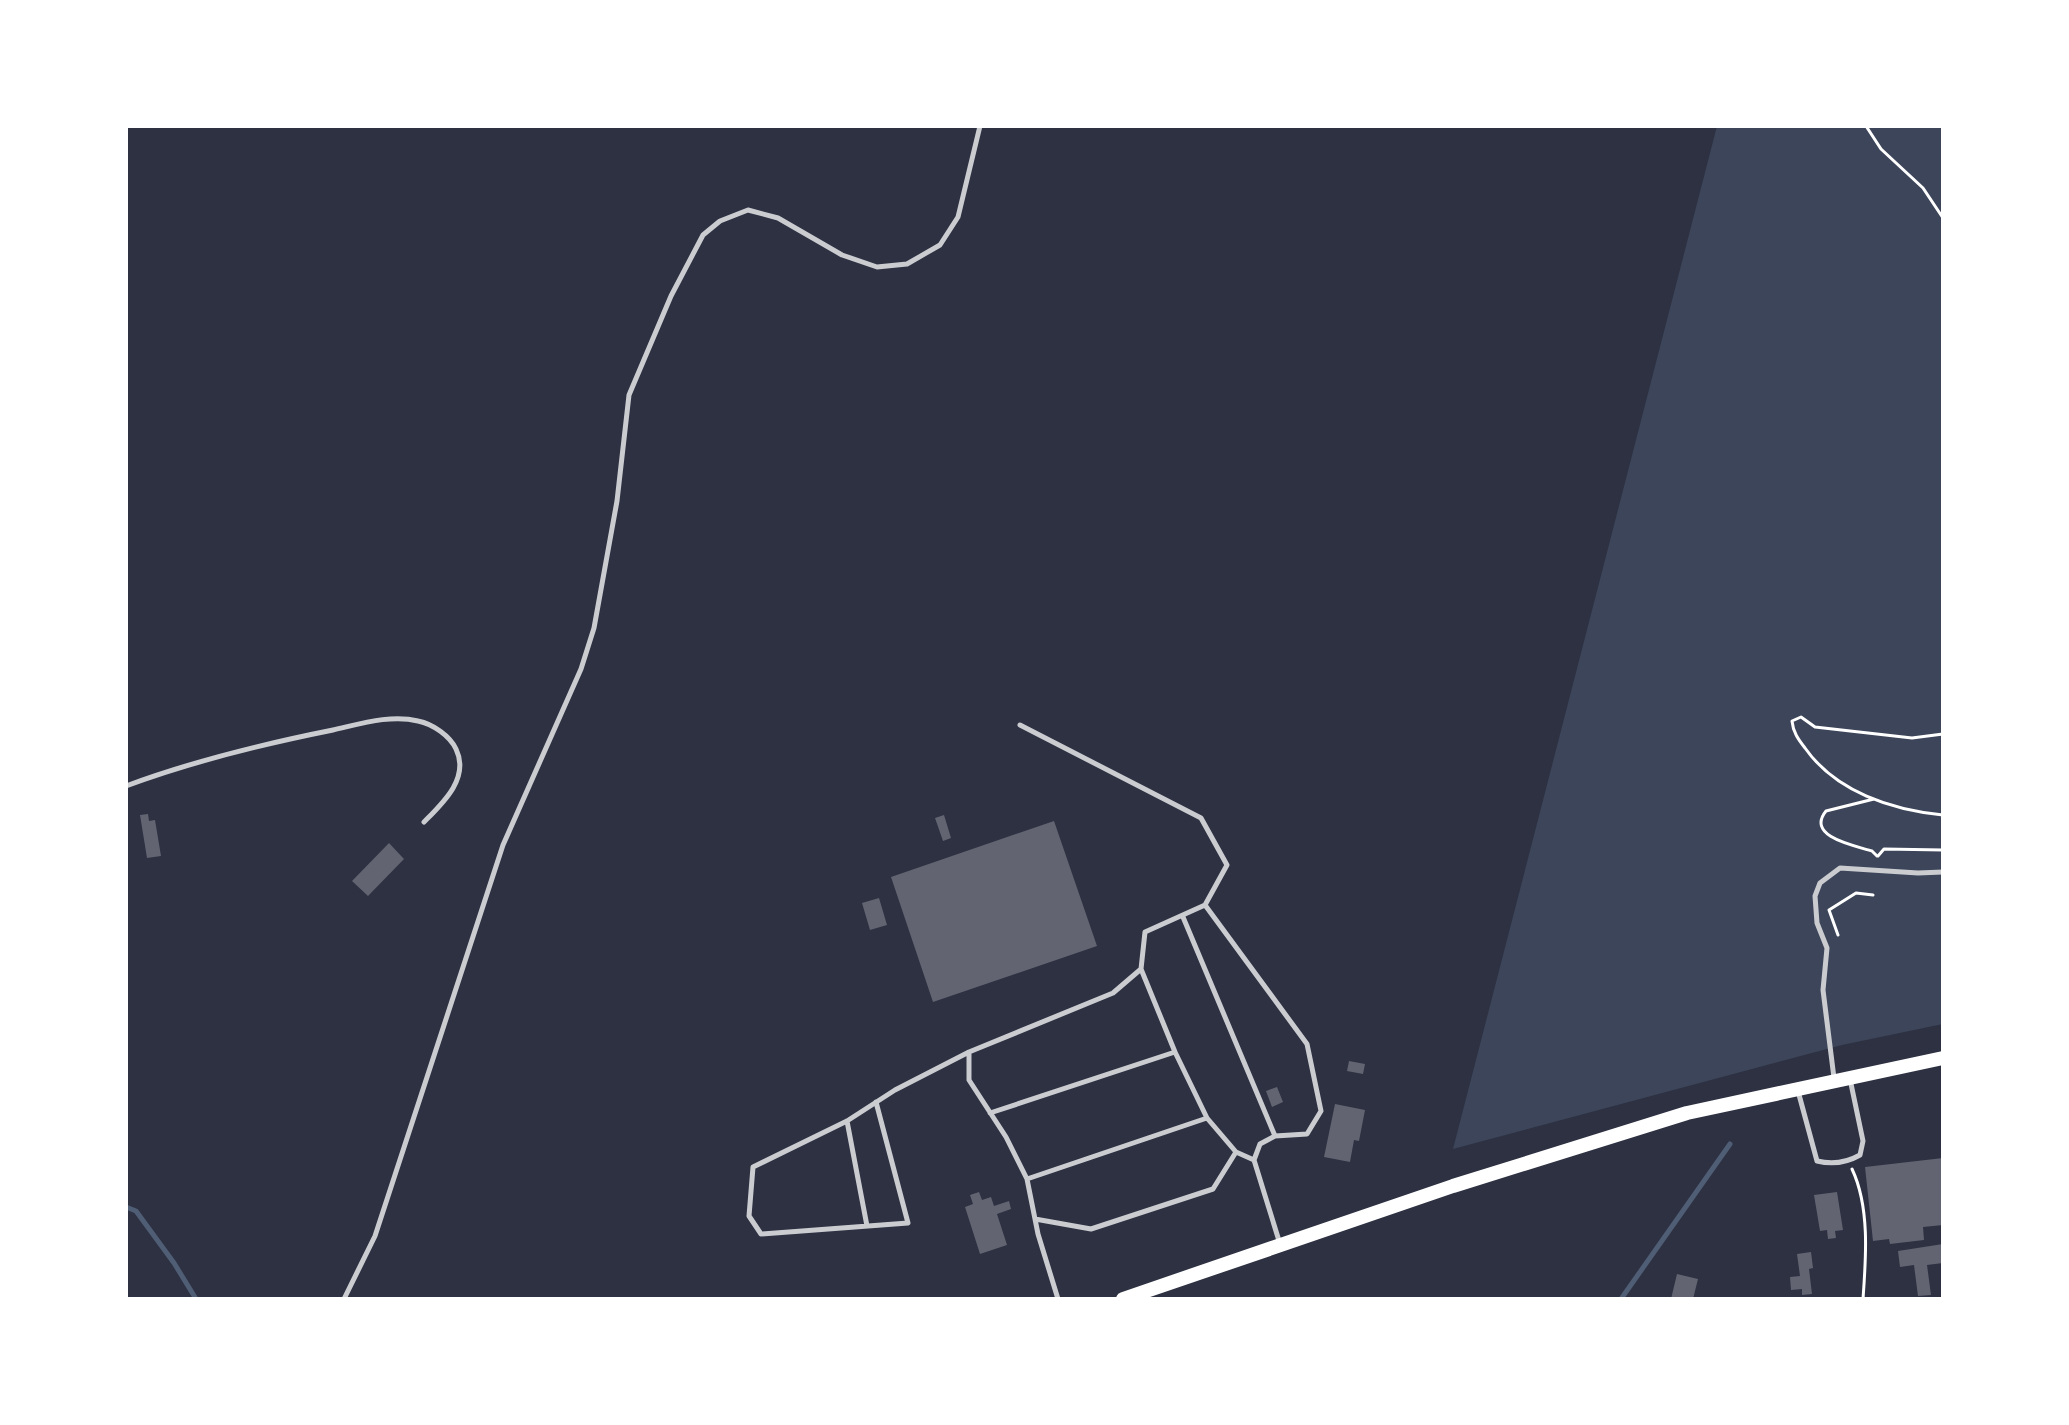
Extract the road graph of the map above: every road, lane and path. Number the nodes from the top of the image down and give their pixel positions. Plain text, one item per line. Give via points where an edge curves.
1 (980, 126) edge
2 (1866, 126) edge
3 (1943, 218) edge
4 (1020, 725) dead end
5 (1943, 734) edge
6 (126, 786) edge
7 (1874, 799) junction
8 (1943, 815) edge
9 (424, 822) dead end
10 (1943, 850) edge
11 (1943, 872) edge
12 (1873, 895) dead end
13 (1205, 905) junction
14 (1183, 917) junction
15 (1838, 935) dead end
16 (1141, 969) junction
17 (969, 1052) junction
18 (1175, 1052) junction
19 (1943, 1058) edge
20 (1842, 1080) junction
21 (1798, 1090) junction
22 (876, 1102) junction
23 (990, 1113) junction
24 (1207, 1118) junction
25 (847, 1121) junction
26 (1275, 1136) junction
27 (1236, 1152) junction
28 (1254, 1160) junction
29 (1848, 1162) junction
30 (1027, 1179) junction
31 (1035, 1219) junction
32 (867, 1226) junction
33 (1281, 1245) junction
34 (344, 1299) edge
35 (1058, 1299) edge
36 (1123, 1299) edge
37 (1863, 1299) edge

1 - 34 lane via 958,217 940,245 907,264 877,267 778,218 748,210 703,235 629,395 617,501 594,628 581,669 503,845 375,1236
2 - 3 path
4 - 13 lane via 1201,818 1227,865
5 - 7 path via 1912,738 1815,727 1801,717 1792,721 1793,731 1822,770
6 - 9 lane via 290,739 383,719 419,721 447,735 460,771 450,796
7 - 8 path
7 - 10 path via 1826,811 1821,826 1829,837 1877,856 1884,849
11 - 20 lane via 1840,868 1820,883 1815,896 1817,923 1827,948 1823,990
12 - 15 path via 1856,893 1829,910
13 - 14 lane
13 - 26 lane via 1307,1044 1321,1111 1307,1134
14 - 16 lane via 1145,932
14 - 26 lane
16 - 17 lane via 1113,993
16 - 18 lane
17 - 22 lane
17 - 23 lane via 969,1080
18 - 23 lane
18 - 24 lane
19 - 20 main road
20 - 21 main road
20 - 29 lane via 1863,1141 1860,1155
21 - 29 lane via 1817,1161
21 - 33 main road via 1687,1113 1590,1142
22 - 25 lane
22 - 32 lane via 908,1223
23 - 30 lane
24 - 27 lane
24 - 30 lane
25 - 32 lane
25 - 32 lane via 753,1167 749,1216 761,1234
26 - 28 lane via 1260,1144
27 - 28 lane
27 - 31 lane via 1213,1189 1091,1229
28 - 33 lane
29 - 37 path via 1858,1183 1866,1251
30 - 31 lane
31 - 35 lane
33 - 36 main road

